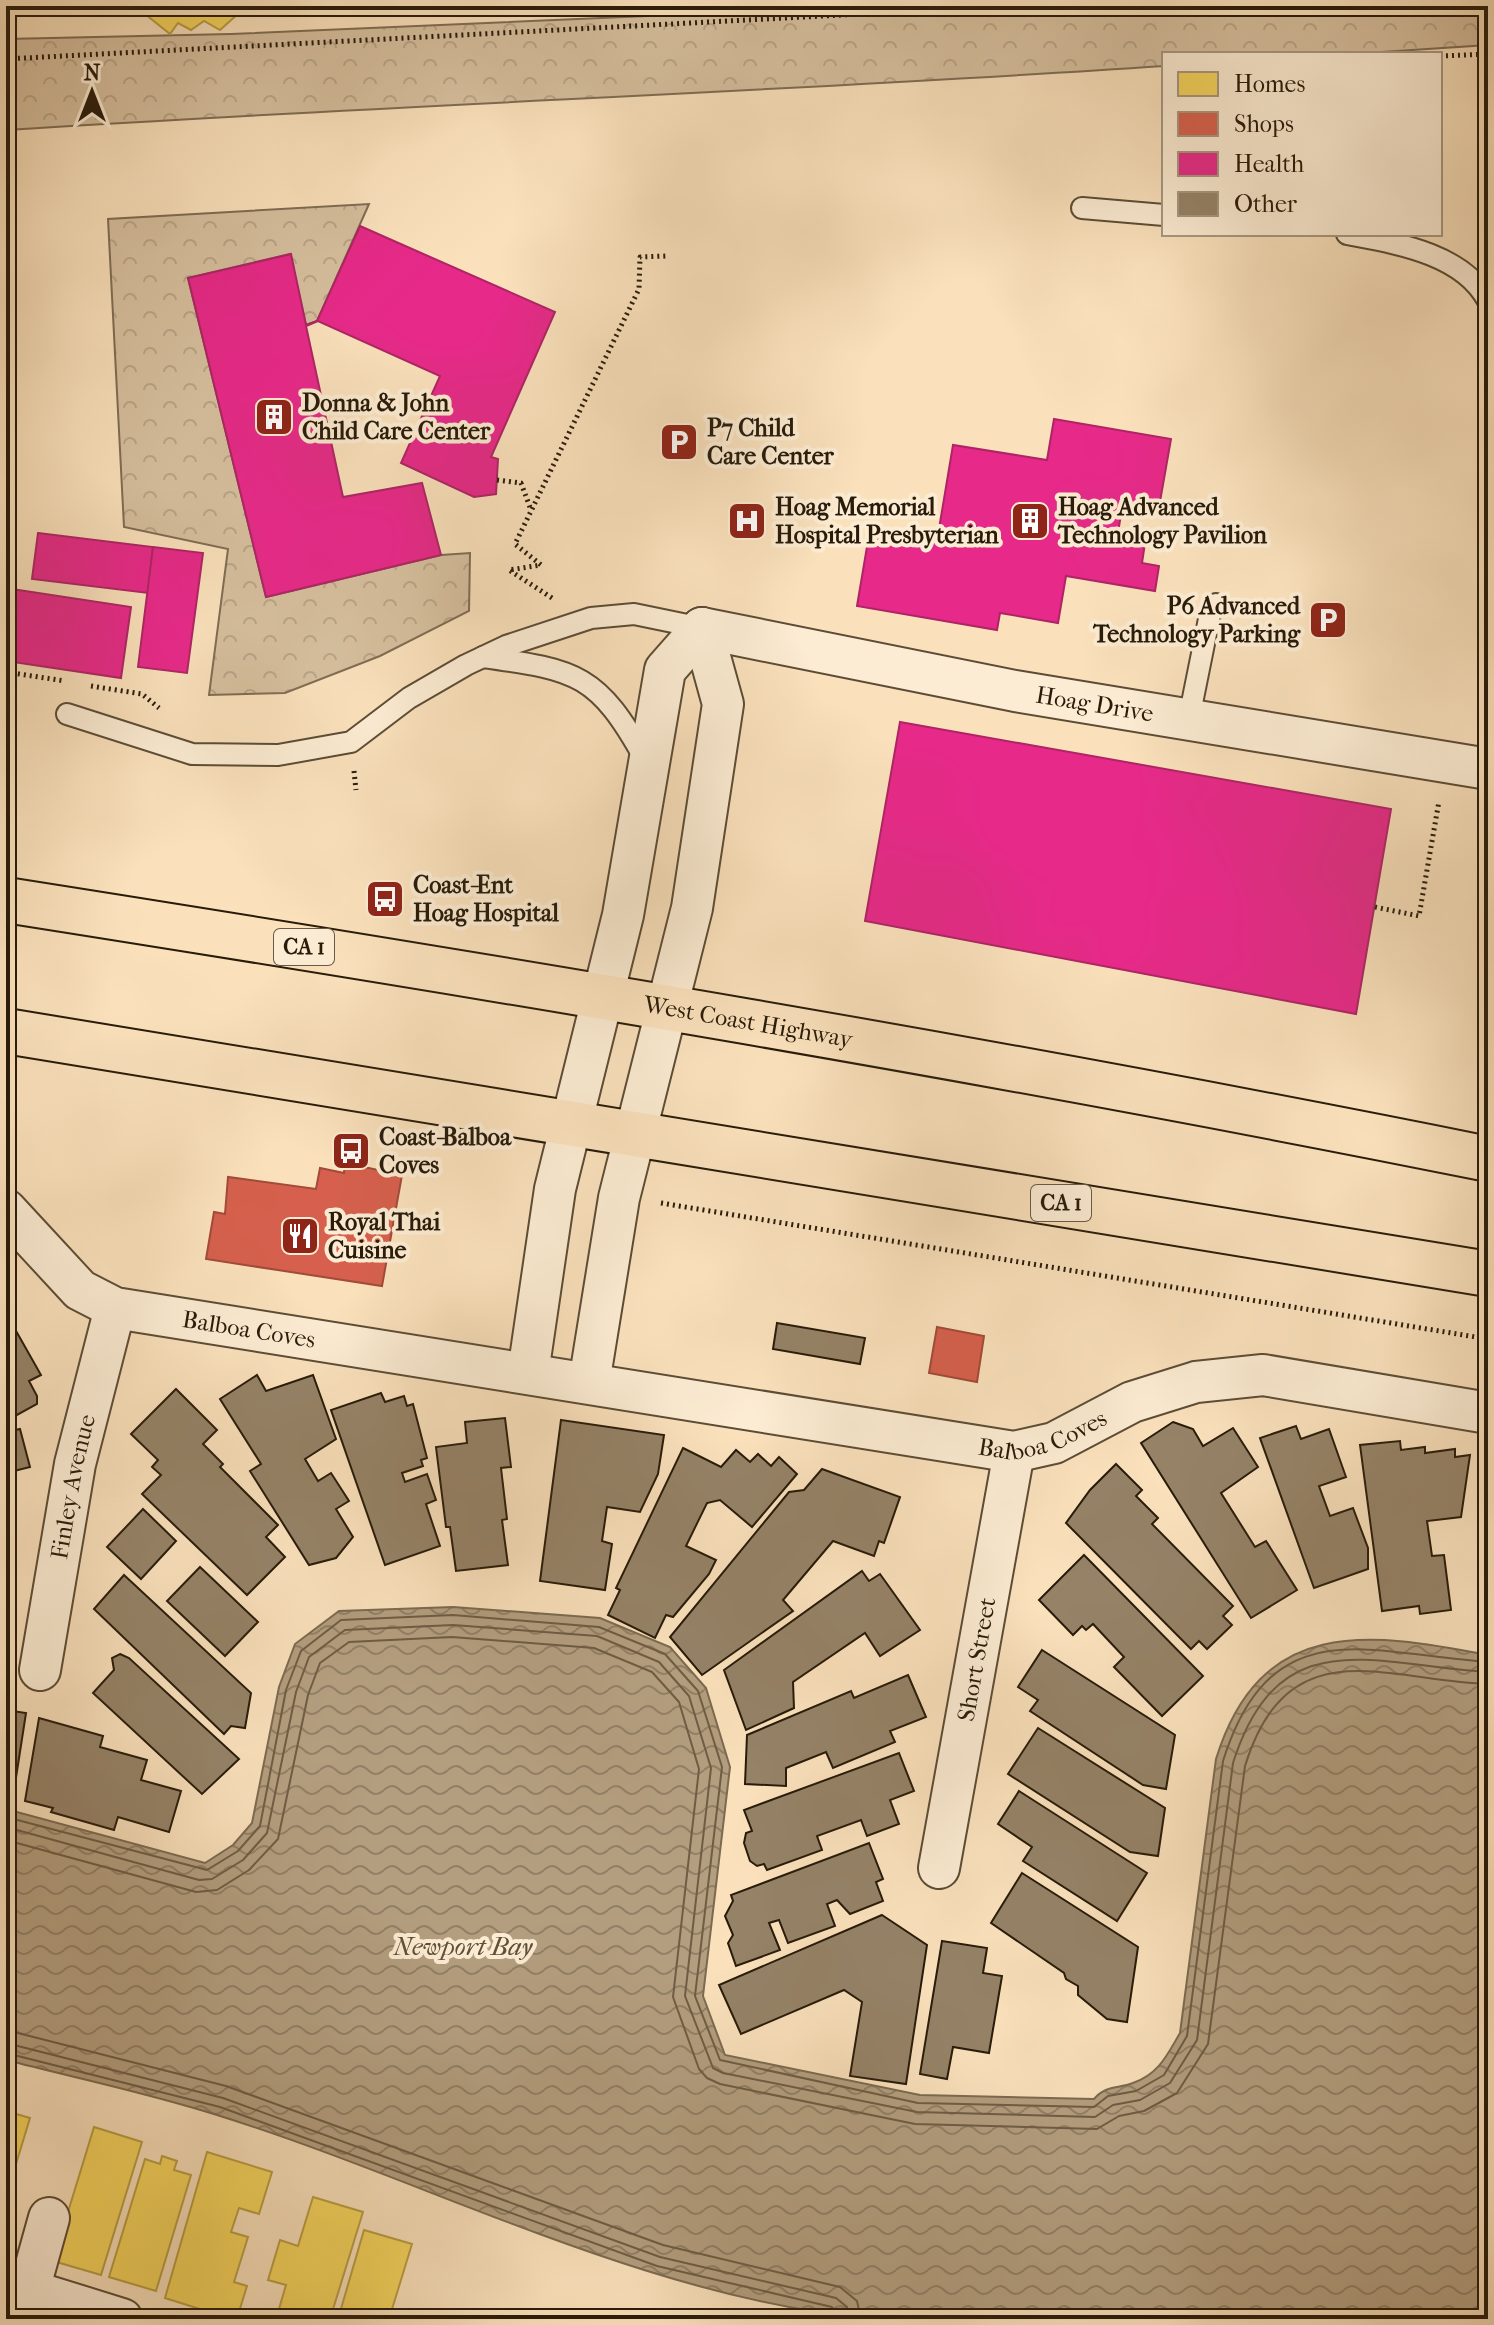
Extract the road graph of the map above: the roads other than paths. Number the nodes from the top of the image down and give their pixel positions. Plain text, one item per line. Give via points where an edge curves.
1 (1082, 208) dead end
2 (1162, 215) edge
3 (1358, 236) edge
4 (1488, 301) edge
5 (1216, 604) dead end
6 (702, 628) junction
7 (483, 657) junction
8 (67, 714) dead end
9 (1189, 718) junction
10 (648, 766) junction
11 (1488, 769) edge
12 (6, 900) edge
13 (602, 997) junction
14 (667, 1008) junction
15 (6, 1031) edge
16 (572, 1123) junction
17 (634, 1132) junction
18 (1488, 1159) edge
19 (6, 1210) edge
20 (1488, 1274) edge
21 (115, 1308) junction
22 (528, 1373) junction
23 (589, 1383) junction
24 (1488, 1413) edge
25 (1014, 1452) junction
26 (40, 1670) dead end
27 (939, 1868) dead end
28 (49, 2218) dead end
29 (19, 2298) edge
30 (122, 2319) edge

1 - 2 lane
3 - 4 lane via 1404,244 1434,257 1461,272
5 - 9 lane
6 - 7 lane via 634,614 591,618
6 - 9 street, Hoag Drive via 1015,691
6 - 10 street via 665,670
6 - 14 street via 723,704 692,908
7 - 8 lane via 409,698 351,742 278,755 192,754
7 - 10 lane via 552,667 588,683 624,721
9 - 11 street, Hoag Drive
10 - 13 street via 623,915
12 - 13 highway, West Coast Highway / CA 1
13 - 14 highway, West Coast Highway / CA 1
13 - 16 street
14 - 17 street
14 - 18 highway, West Coast Highway / CA 1 via 1244,1110
15 - 16 highway, CA 1
16 - 17 highway, CA 1
16 - 22 street via 555,1189
17 - 20 highway, CA 1
17 - 23 street
19 - 21 street, Balboa Coves via 80,1290
21 - 22 street, Balboa Coves
21 - 26 street, Finley Avenue via 75,1464
22 - 23 street, Balboa Coves
23 - 25 street, Balboa Coves
24 - 25 street, Balboa Coves via 1263,1375 1196,1382 1132,1402 1054,1443
25 - 27 street, Short Street
28 - 29 street
29 - 30 street

